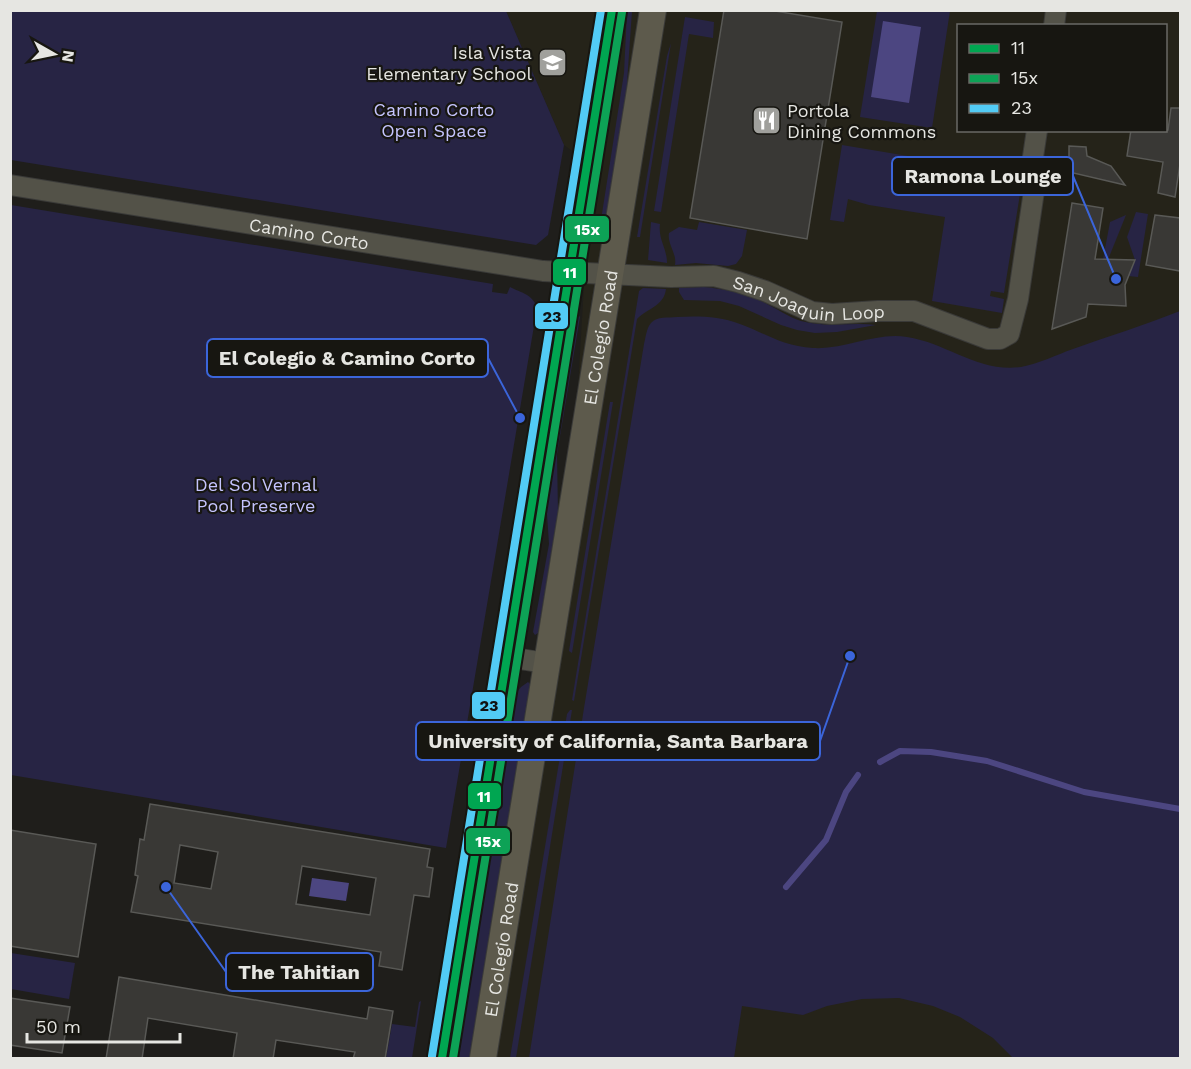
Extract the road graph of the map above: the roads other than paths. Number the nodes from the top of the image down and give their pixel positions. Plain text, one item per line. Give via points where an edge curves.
1 (612, 10) edge
2 (653, 10) edge
3 (1036, 132) edge
4 (10, 185) edge
5 (569, 272) junction
6 (610, 274) junction
7 (507, 657) junction
8 (546, 663) junction
9 (442, 1059) edge
10 (483, 1059) edge

1 - 5 main road
2 - 6 main road, El Colegio Road
3 - 6 street, San Joaquin Loop via 1031,170 1034,191 1018,299 1009,334 1004,337 980,337 914,312 812,312 723,278
4 - 5 street, Camino Corto via 543,271
5 - 6 street, Camino Corto
5 - 7 main road
6 - 8 main road, El Colegio Road
7 - 8 street
7 - 9 main road
8 - 10 main road, El Colegio Road

